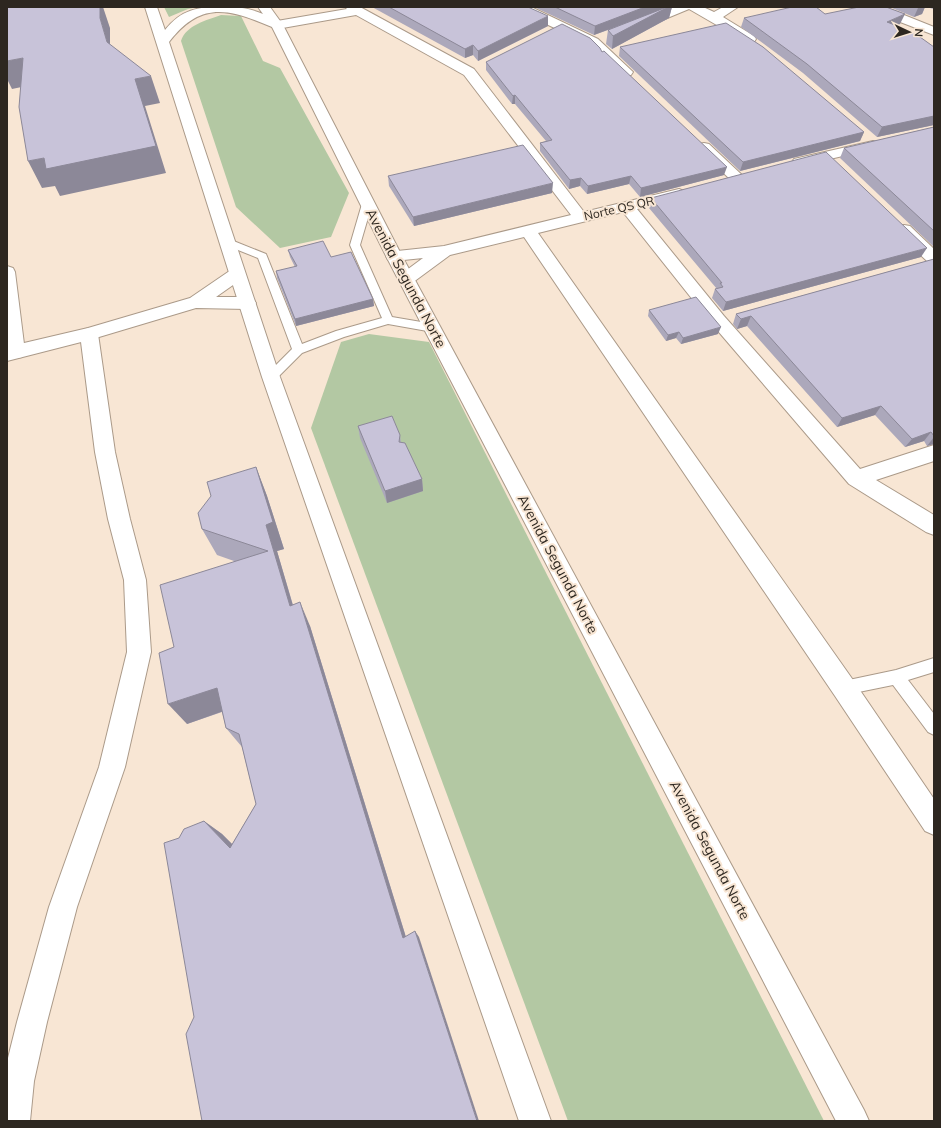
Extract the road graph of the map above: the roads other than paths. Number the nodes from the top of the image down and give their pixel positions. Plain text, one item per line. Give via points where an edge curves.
1 (151, 7) edge
2 (264, 7) edge
3 (521, 7) edge
4 (684, 7) edge
5 (694, 7) edge
6 (732, 7) edge
7 (873, 7) edge
8 (355, 9) edge
9 (714, 17) junction
10 (277, 26) junction
11 (561, 26) junction
12 (636, 26) edge
13 (934, 31) edge
14 (547, 33) edge
15 (608, 36) edge
16 (163, 41) junction
17 (594, 42) junction
18 (758, 46) edge
19 (483, 65) dead end
20 (469, 72) junction
21 (634, 80) edge
22 (862, 134) edge
23 (698, 140) edge
24 (889, 141) edge
25 (874, 144) junction
26 (826, 155) junction
27 (837, 166) edge
28 (782, 167) edge
29 (738, 179) edge
30 (693, 190) edge
31 (366, 204) junction
32 (627, 207) junction
33 (580, 217) junction
34 (894, 220) edge
35 (528, 230) junction
36 (227, 242) junction
37 (444, 251) junction
38 (394, 256) junction
39 (929, 261) edge
40 (7, 272) edge
41 (237, 274) junction
42 (406, 279) junction
43 (196, 302) junction
44 (247, 303) junction
45 (388, 320) junction
46 (433, 328) junction
47 (89, 334) junction
48 (298, 350) junction
49 (11, 353) edge
50 (271, 377) junction
51 (934, 452) edge
52 (856, 478) junction
53 (934, 526) edge
54 (934, 665) edge
55 (896, 677) junction
56 (844, 688) junction
57 (934, 727) edge
58 (934, 822) edge
59 (14, 1121) edge
60 (535, 1121) edge
61 (853, 1121) edge

1 - 16 street
2 - 10 street, Avenida Segunda Norte
3 - 11 street
4 - 12 street
5 - 9 street
6 - 9 street
7 - 13 street
8 - 10 street
8 - 20 street
9 - 18 street
10 - 16 street via 240,10 216,9 196,12 185,17
10 - 31 street, Avenida Segunda Norte
11 - 14 street
11 - 17 street
15 - 17 street
16 - 36 street
17 - 21 street
19 - 20 street
20 - 33 street
22 - 25 street
23 - 29 street
24 - 25 street
25 - 26 street
26 - 27 street
26 - 28 street
30 - 32 street, Norte QS QR
31 - 38 street, Avenida Segunda Norte
31 - 45 lane via 355,245
32 - 33 street, Norte QS QR
32 - 52 street via 726,318
33 - 35 street, Norte QS QR
34 - 39 street
35 - 37 street, Norte QS QR
35 - 56 street
36 - 41 street
36 - 48 lane via 262,256
37 - 38 street, Norte QS QR
37 - 42 street, Norte QS QR
38 - 42 street, Avenida Segunda Norte
40 - 49 street
41 - 43 street
41 - 44 street
42 - 46 street, Avenida Segunda Norte
43 - 44 street
43 - 47 street
44 - 50 street
45 - 46 lane
45 - 48 lane
46 - 61 street, Avenida Segunda Norte
47 - 49 street
47 - 59 street via 105,452 135,580 139,652 112,767 63,907 32,1022 18,1081
48 - 50 lane
50 - 60 street
51 - 52 street
52 - 53 street
54 - 55 lane
55 - 56 lane
55 - 57 lane
56 - 58 street

